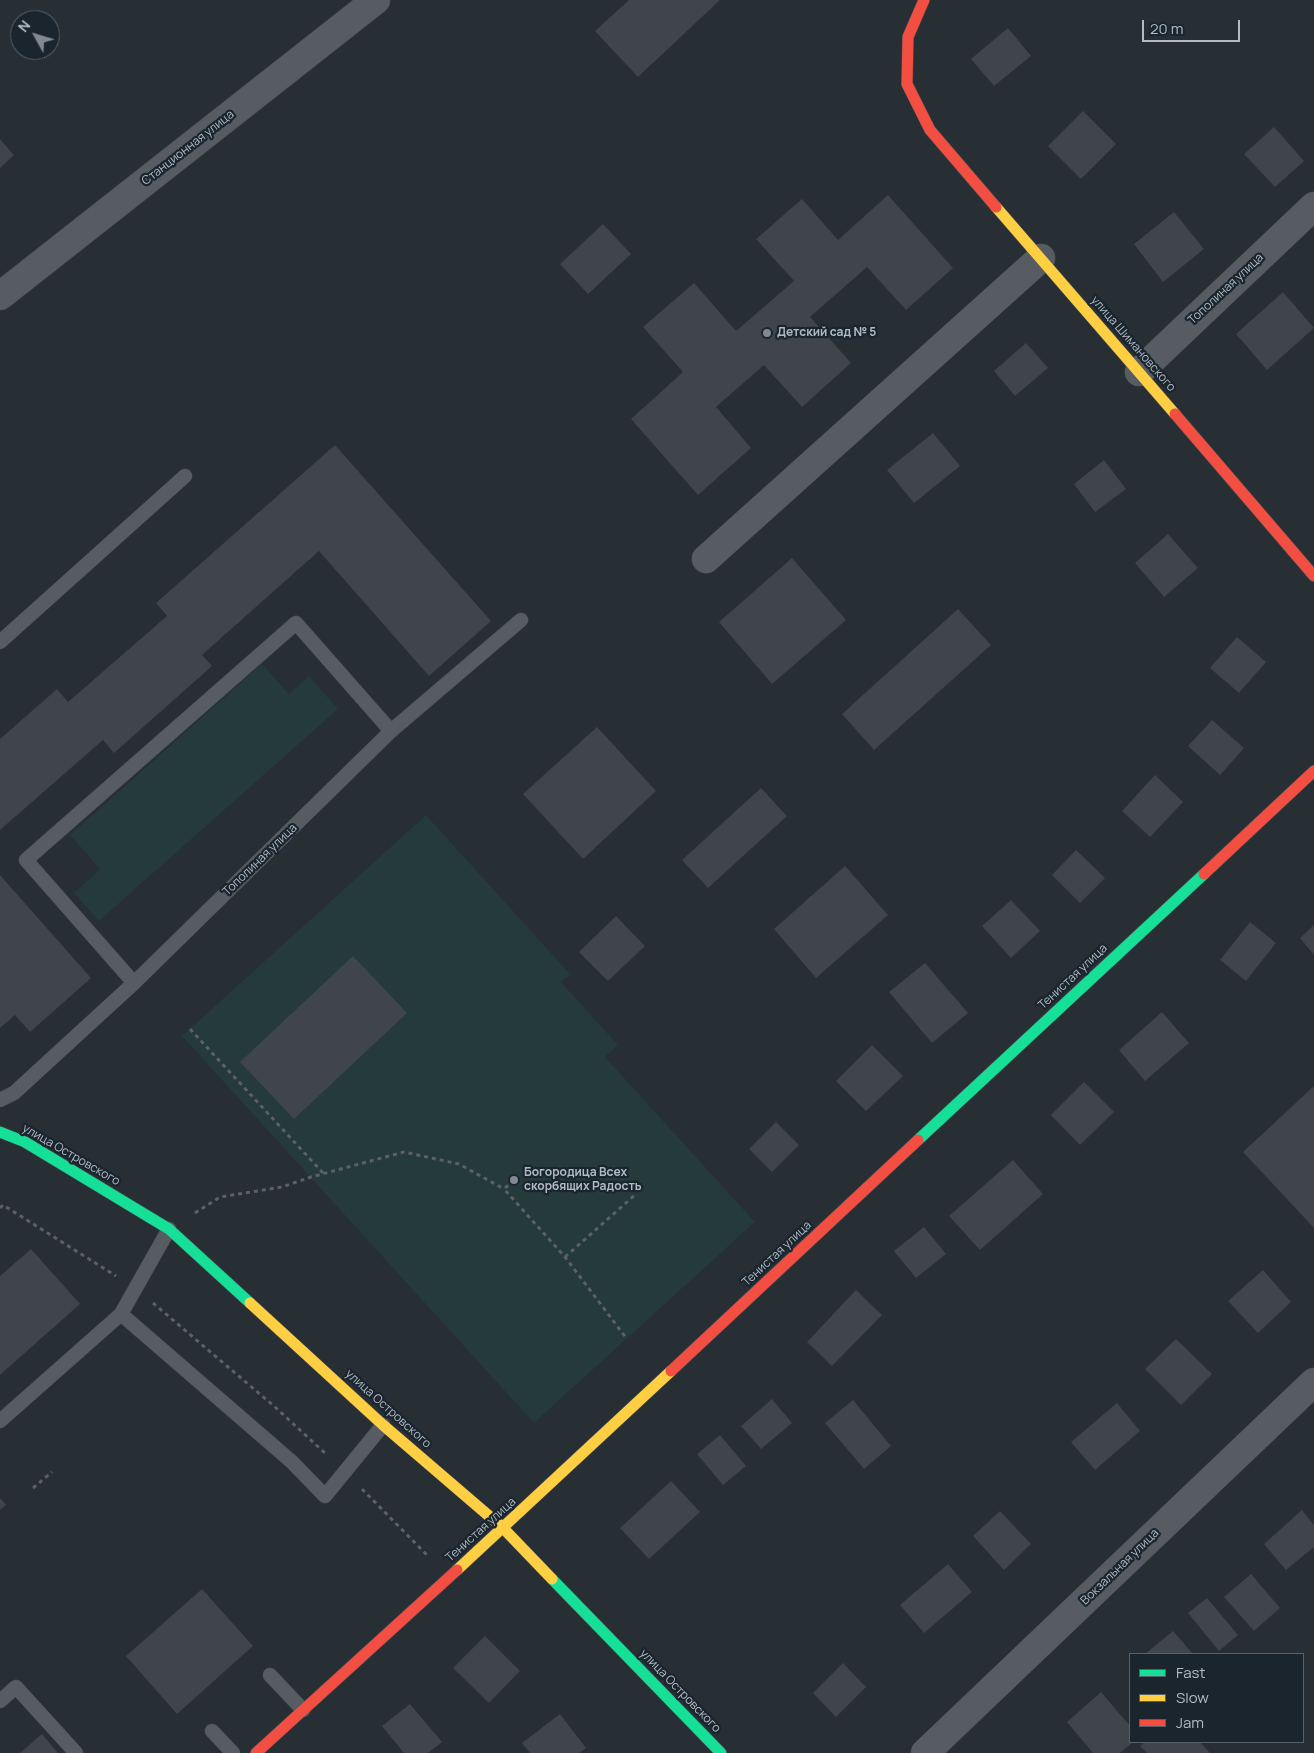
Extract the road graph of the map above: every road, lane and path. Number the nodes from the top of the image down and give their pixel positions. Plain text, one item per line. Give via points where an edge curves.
1 (376, 0) edge
2 (924, 0) edge
3 (1314, 206) edge
4 (1041, 258) junction
5 (0, 296) edge
6 (1139, 372) junction
7 (185, 476) dead end
8 (706, 559) dead end
9 (1314, 576) edge
10 (520, 620) dead end
11 (0, 642) edge
12 (391, 731) junction
13 (1314, 771) edge
14 (134, 982) junction
15 (190, 1029) dead end
16 (0, 1100) edge
17 (0, 1132) edge
18 (323, 1173) junction
19 (514, 1180) dead end
20 (504, 1189) junction
21 (636, 1194) dead end
22 (169, 1229) junction
23 (564, 1257) junction
24 (121, 1314) junction
25 (627, 1338) dead end
26 (1314, 1382) edge
27 (0, 1421) edge
28 (383, 1425) junction
29 (52, 1472) dead end
30 (33, 1488) dead end
31 (504, 1528) junction
32 (270, 1676) dead end
33 (0, 1701) edge
34 (303, 1710) junction
35 (212, 1732) dead end
36 (76, 1753) edge
37 (233, 1753) edge
38 (256, 1753) edge
39 (722, 1753) edge
40 (925, 1753) edge

1 - 5 street, Станционная улица
2 - 4 street, улица Шимановского via 908,37 906,84 930,130
3 - 6 street, Тополиная улица
4 - 6 street, улица Шимановского
4 - 8 street
6 - 9 street, улица Шимановского
7 - 11 lane
10 - 12 lane, Тополиная улица
12 - 14 lane, Тополиная улица
12 - 14 lane via 296,622 26,860
13 - 31 street, Тенистая улица
14 - 16 lane, Тополиная улица via 14,1093
15 - 18 path
17 - 22 street, улица Островского via 25,1142
18 - 20 path via 404,1152 459,1164
18 - 22 path via 282,1187 220,1197
19 - 20 path
20 - 23 path
21 - 23 path
22 - 24 lane
22 - 28 street, улица Островского
23 - 25 path
24 - 27 lane
24 - 28 lane via 292,1462 325,1496
26 - 40 street, Вокзальная улица
28 - 31 street, улица Островского
29 - 30 path
31 - 34 street, Тенистая улица
31 - 39 street, улица Островского
32 - 34 lane
33 - 36 lane via 16,1687
34 - 38 street, Тенистая улица
35 - 37 lane

